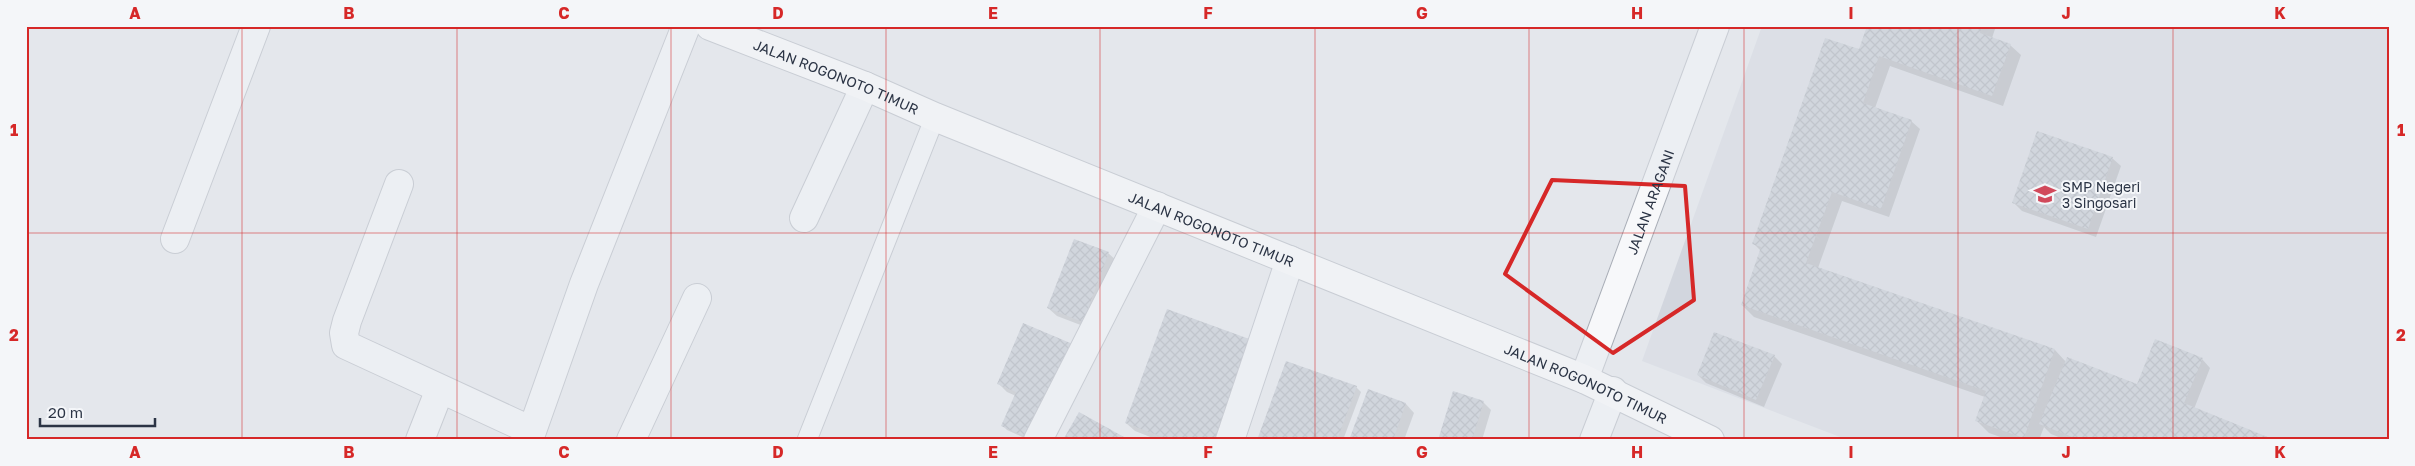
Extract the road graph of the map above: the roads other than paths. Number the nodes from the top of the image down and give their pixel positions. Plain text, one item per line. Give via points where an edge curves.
1 (256, 26) edge
2 (686, 26) edge
3 (710, 26) edge
4 (1715, 26) edge
5 (864, 86) junction
6 (935, 117) junction
7 (399, 184) dead end
8 (1157, 206) junction
9 (804, 218) dead end
10 (175, 239) dead end
11 (1290, 260) junction
12 (697, 298) dead end
13 (1584, 378) junction
14 (440, 389) junction
15 (1613, 391) junction
16 (543, 436) edge
17 (420, 440) edge
18 (631, 440) edge
19 (807, 440) edge
20 (1038, 440) edge
21 (1230, 440) edge
22 (1594, 440) edge
23 (1710, 440) edge

1 - 10 street
2 - 16 street via 584,284
3 - 5 main road, JALAN ROGONOTO TIMUR
4 - 13 street, JALAN ARAGANI
5 - 6 main road, JALAN ROGONOTO TIMUR
5 - 9 street
6 - 8 main road, JALAN ROGONOTO TIMUR
6 - 19 lane
7 - 14 street via 348,321 344,340 346,346
8 - 11 main road, JALAN ROGONOTO TIMUR
8 - 20 street
11 - 13 main road, JALAN ROGONOTO TIMUR
11 - 21 street
12 - 18 street
13 - 15 main road, JALAN ROGONOTO TIMUR
14 - 16 street
14 - 17 street
15 - 22 street
15 - 23 main road, JALAN ROGONOTO TIMUR

